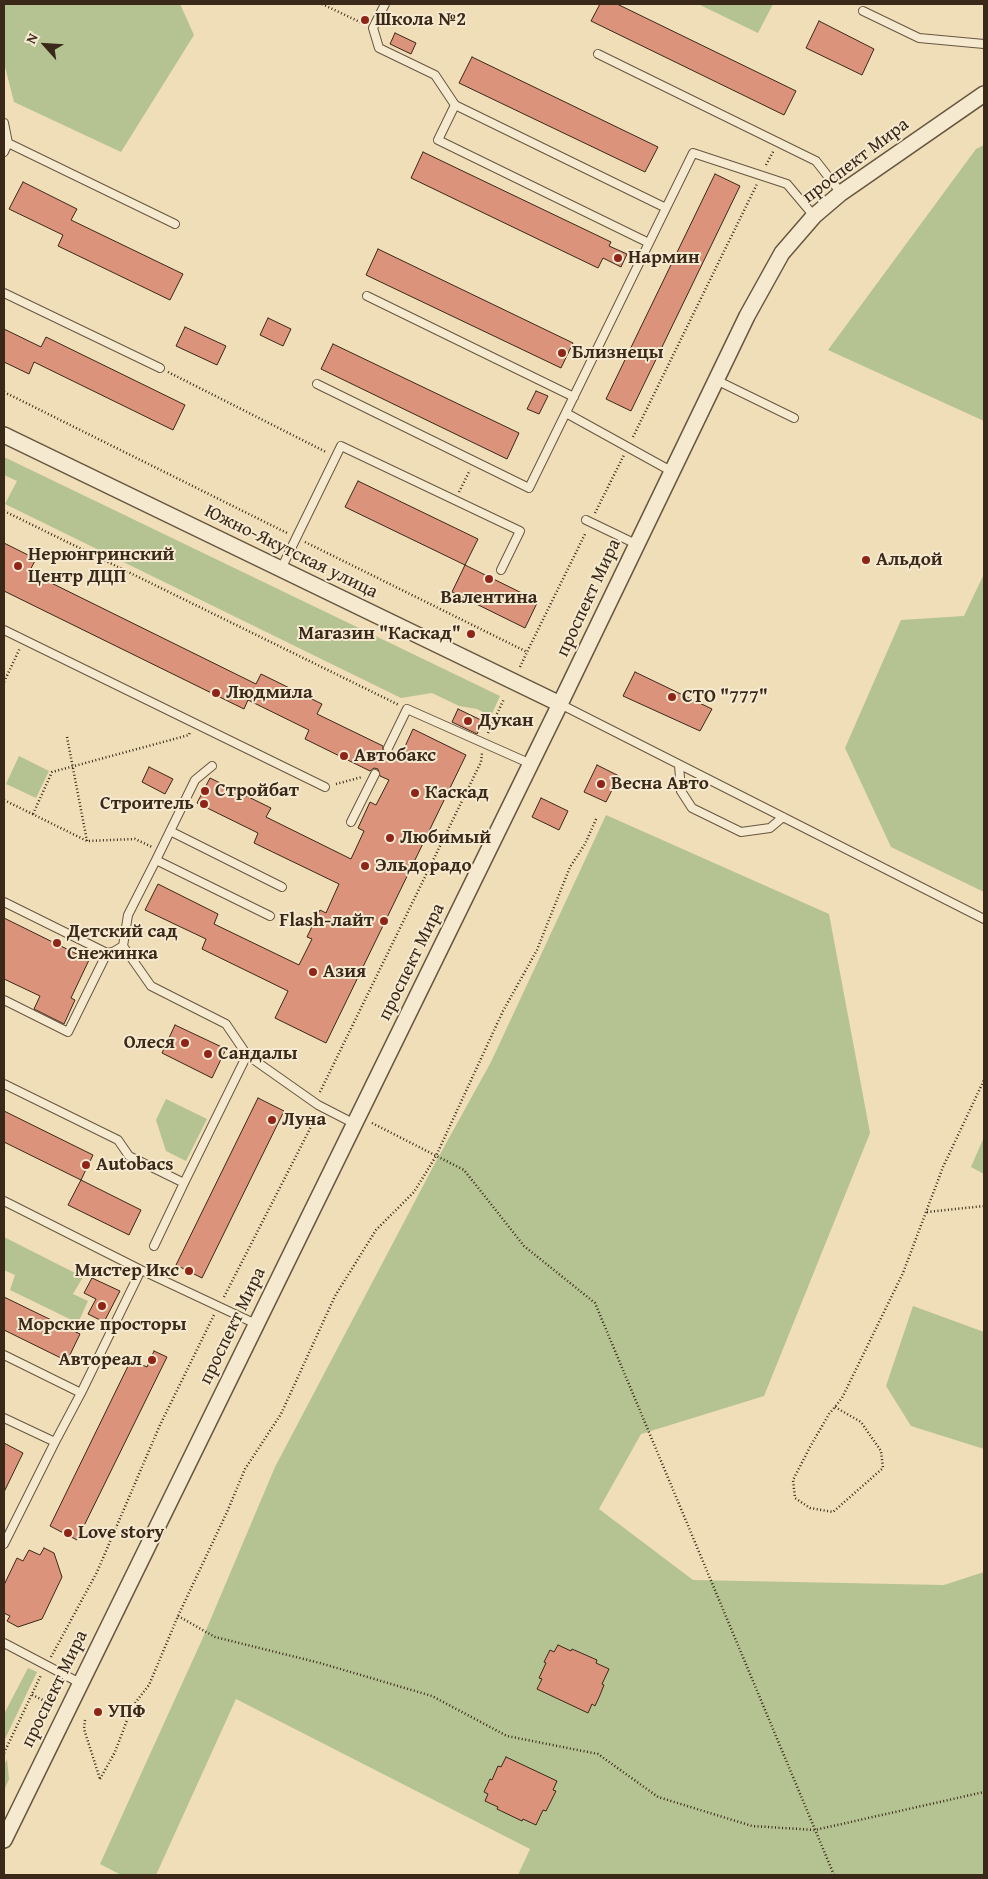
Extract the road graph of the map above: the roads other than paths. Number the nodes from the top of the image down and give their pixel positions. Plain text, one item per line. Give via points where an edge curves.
1 (385, 4) edge
2 (863, 11) dead end
3 (984, 44) edge
4 (598, 54) dead end
5 (984, 94) edge
6 (455, 105) junction
7 (4, 123) edge
8 (8, 144) junction
9 (4, 152) edge
10 (841, 194) junction
11 (666, 208) junction
12 (814, 216) junction
13 (175, 224) dead end
14 (649, 243) junction
15 (4, 293) edge
16 (367, 296) dead end
17 (160, 368) road end
18 (716, 380) junction
19 (317, 384) dead end
20 (574, 397) junction
21 (566, 413) junction
22 (794, 418) dead end
23 (4, 435) edge
24 (671, 471) junction
25 (586, 520) dead end
26 (636, 544) junction
27 (281, 569) junction
28 (501, 570) dead end
29 (4, 630) edge
30 (560, 704) junction
31 (388, 748) dead end
32 (531, 764) junction
33 (679, 765) junction
34 (212, 766) dead end
35 (375, 774) road end
36 (325, 787) road end
37 (783, 817) junction
38 (351, 822) dead end
39 (170, 831) junction
40 (156, 860) junction
41 (282, 887) dead end
42 (4, 902) edge
43 (270, 916) dead end
44 (984, 919) edge
45 (123, 946) junction
46 (107, 953) junction
47 (4, 1000) edge
48 (247, 1055) junction
49 (4, 1084) edge
50 (356, 1120) junction
51 (184, 1183) junction
52 (4, 1201) edge
53 (154, 1246) dead end
54 (141, 1270) junction
55 (256, 1324) junction
56 (4, 1355) edge
57 (81, 1393) junction
58 (4, 1418) edge
59 (55, 1442) junction
60 (4, 1544) edge
61 (4, 1643) edge
62 (80, 1683) junction
63 (4, 1840) edge

1 - 6 lane via 373,28 379,48 435,75
2 - 3 lane via 919,38
4 - 10 lane via 816,161
5 - 10 street, проспект Мира
6 - 11 lane
6 - 14 lane via 438,140
7 - 8 lane
8 - 9 lane
8 - 13 lane
10 - 12 street, проспект Мира
11 - 12 lane via 693,153 787,184
11 - 14 lane
12 - 18 street, проспект Мира via 782,253
14 - 20 lane
15 - 17 lane
16 - 20 lane
18 - 22 lane
18 - 24 street, проспект Мира
19 - 21 lane via 529,488
20 - 21 lane
21 - 24 lane
23 - 27 street, Южно-Якутская улица
24 - 26 street, проспект Мира
25 - 26 lane
26 - 30 street, проспект Мира
27 - 28 lane via 341,446 520,531
27 - 30 street, Южно-Якутская улица
29 - 36 lane
30 - 32 street, проспект Мира
30 - 33 lane
31 - 32 lane via 407,709
32 - 50 street, проспект Мира
33 - 37 lane
33 - 37 lane via 681,790 692,808 741,832 770,828
34 - 39 lane via 195,780
35 - 38 lane
37 - 44 lane
39 - 40 lane
39 - 41 lane
40 - 43 lane
40 - 45 lane via 128,915
42 - 46 lane
45 - 46 lane
45 - 48 lane via 151,986 226,1024
46 - 47 lane via 68,1032
48 - 50 lane via 318,1105
48 - 51 lane
49 - 51 lane via 118,1140 128,1156
50 - 55 street, проспект Мира
51 - 53 lane
52 - 54 lane
54 - 55 lane
54 - 57 lane
55 - 62 street, проспект Мира
56 - 57 lane
57 - 59 lane
58 - 59 lane
59 - 60 lane
61 - 62 lane
62 - 63 street, проспект Мира

